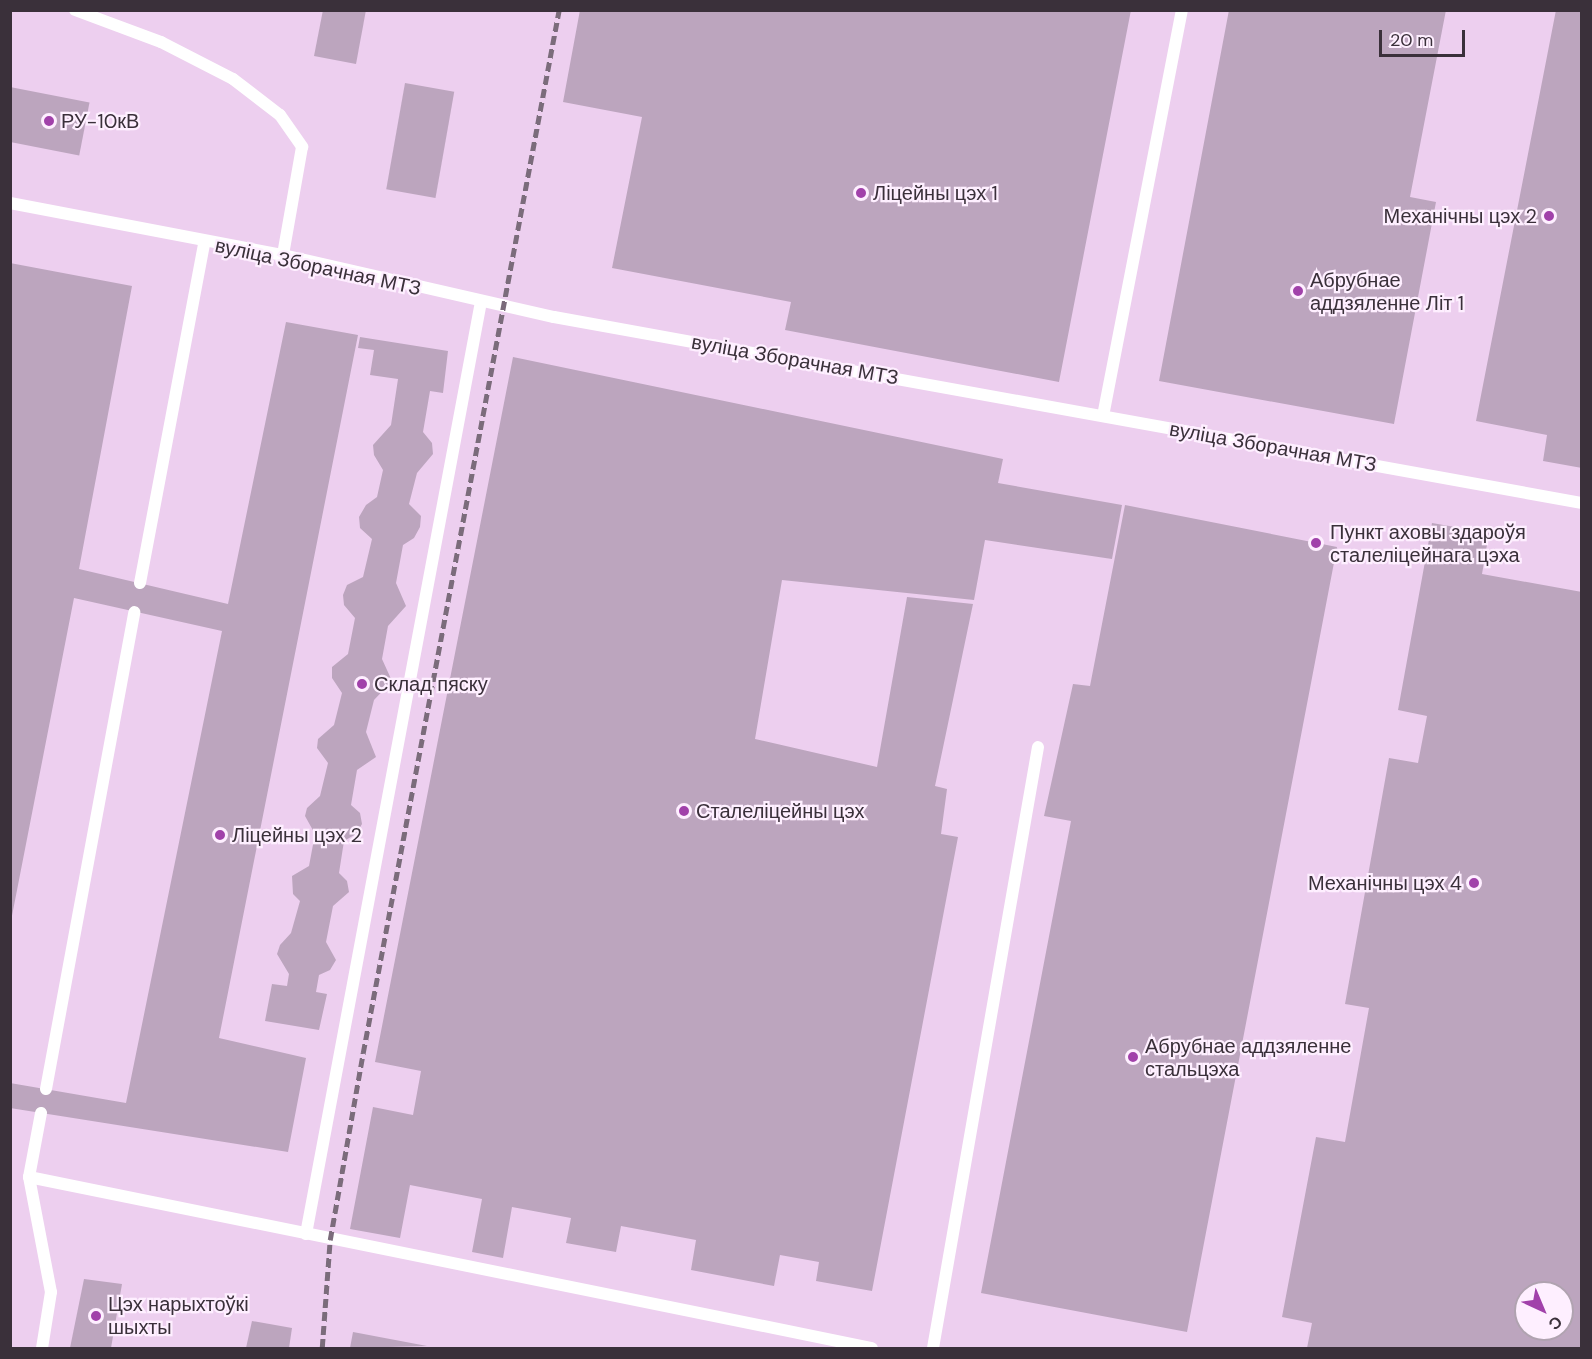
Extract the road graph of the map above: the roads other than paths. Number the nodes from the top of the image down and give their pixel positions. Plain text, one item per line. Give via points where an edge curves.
1 (75, 10) edge
2 (1182, 10) edge
3 (10, 203) edge
4 (204, 243) junction
5 (283, 255) junction
6 (481, 302) junction
7 (1104, 416) junction
8 (1581, 503) edge
9 (140, 583) dead end
10 (134, 612) dead end
11 (1038, 747) dead end
12 (46, 1089) dead end
13 (41, 1113) dead end
14 (29, 1177) junction
15 (306, 1234) junction
16 (42, 1348) edge
17 (872, 1348) edge
18 (933, 1348) edge

1 - 5 lane via 161,42 233,79 280,115 302,147
2 - 7 lane
3 - 4 lane, вуліца Зборачная МТЗ
4 - 5 lane, вуліца Зборачная МТЗ
4 - 9 lane
5 - 6 lane, вуліца Зборачная МТЗ
6 - 7 lane, вуліца Зборачная МТЗ
6 - 15 lane
7 - 8 lane, вуліца Зборачная МТЗ
10 - 12 lane
11 - 18 lane
13 - 14 lane
14 - 15 lane
14 - 16 lane via 51,1292
15 - 17 lane

